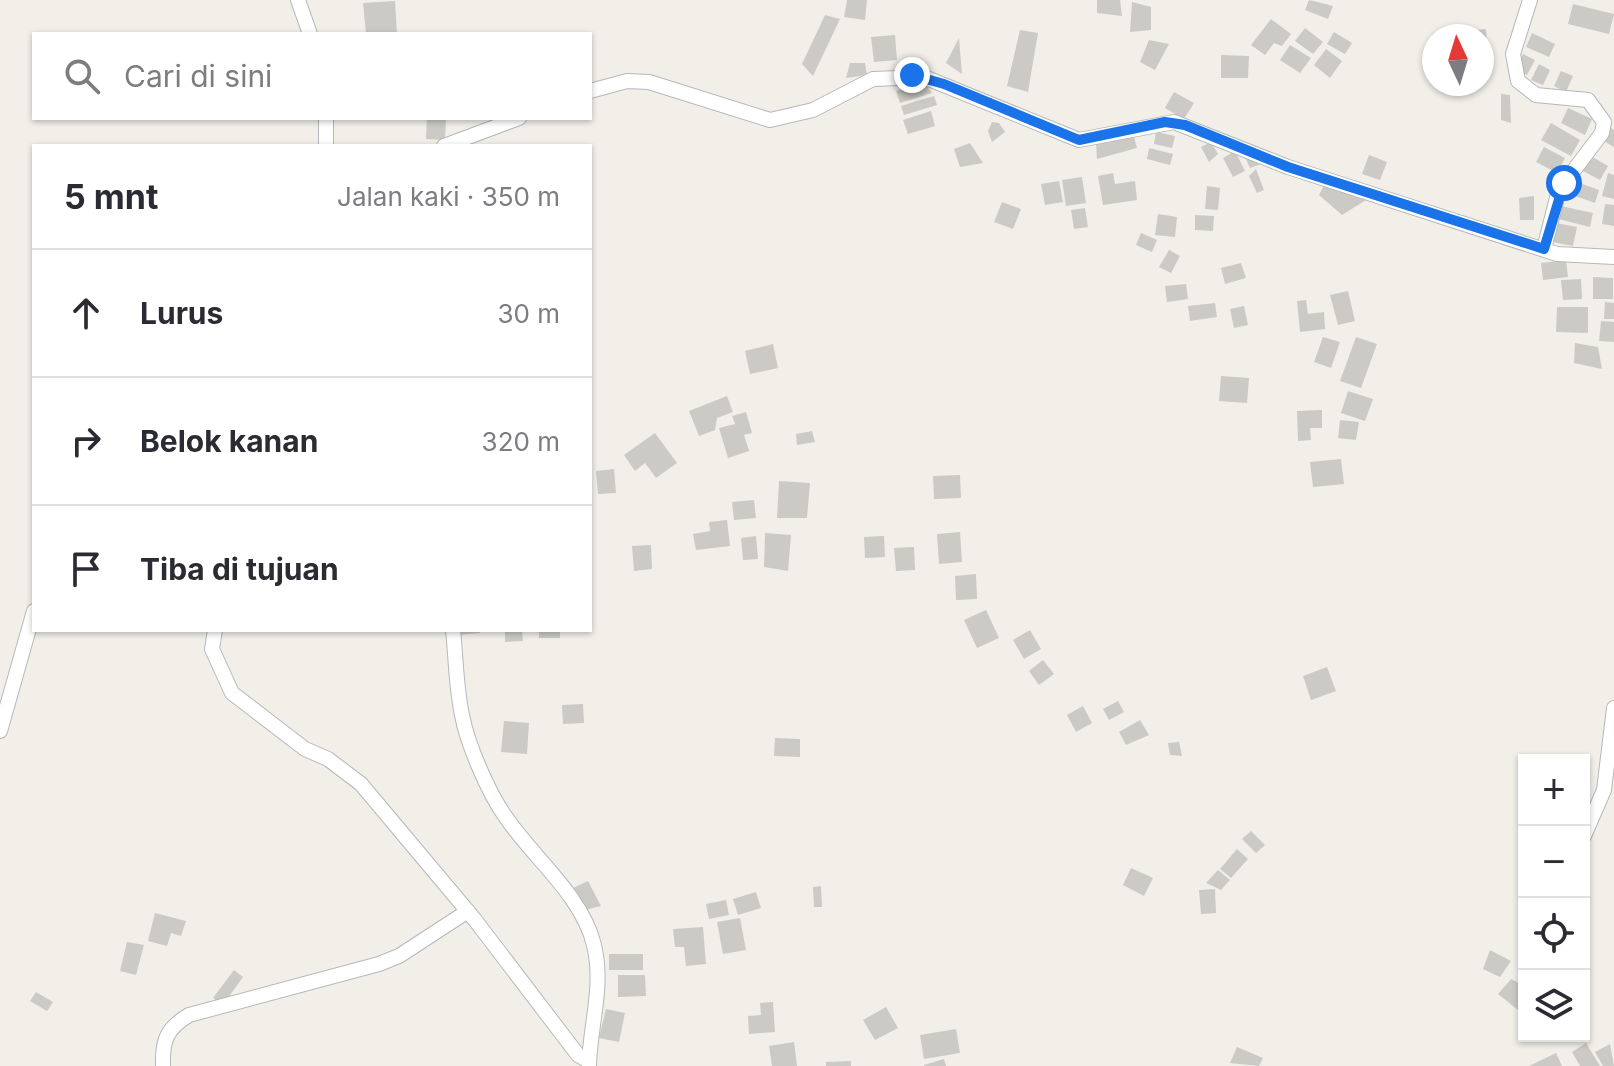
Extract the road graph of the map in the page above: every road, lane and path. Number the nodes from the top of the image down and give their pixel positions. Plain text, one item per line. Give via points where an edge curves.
1 (298, 0) edge
2 (1530, 0) edge
3 (309, 32) edge
4 (592, 90) edge
5 (326, 120) edge
6 (514, 120) edge
7 (326, 144) edge
8 (449, 144) edge
9 (1544, 249) junction
10 (1614, 257) edge
11 (32, 618) edge
12 (215, 632) edge
13 (453, 632) edge
14 (1614, 708) edge
15 (0, 731) edge
16 (1588, 826) edge
17 (468, 911) junction
18 (589, 1064) edge
19 (163, 1066) edge

1 - 3 street
2 - 9 street via 1513,54 1518,81 1536,95 1588,100 1604,122 1602,133 1559,190
4 - 9 street via 627,81 649,82 770,120 813,110 873,79 924,77 1079,140 1165,122 1185,125 1288,167
5 - 7 street
6 - 8 street
9 - 10 street via 1563,256
11 - 15 street
12 - 17 street via 212,649 232,693 361,784
13 - 18 street via 462,717 489,786 505,816 582,915 594,944 600,990
14 - 16 street via 1604,790
17 - 18 street
17 - 19 street via 379,964 189,1015 165,1036

